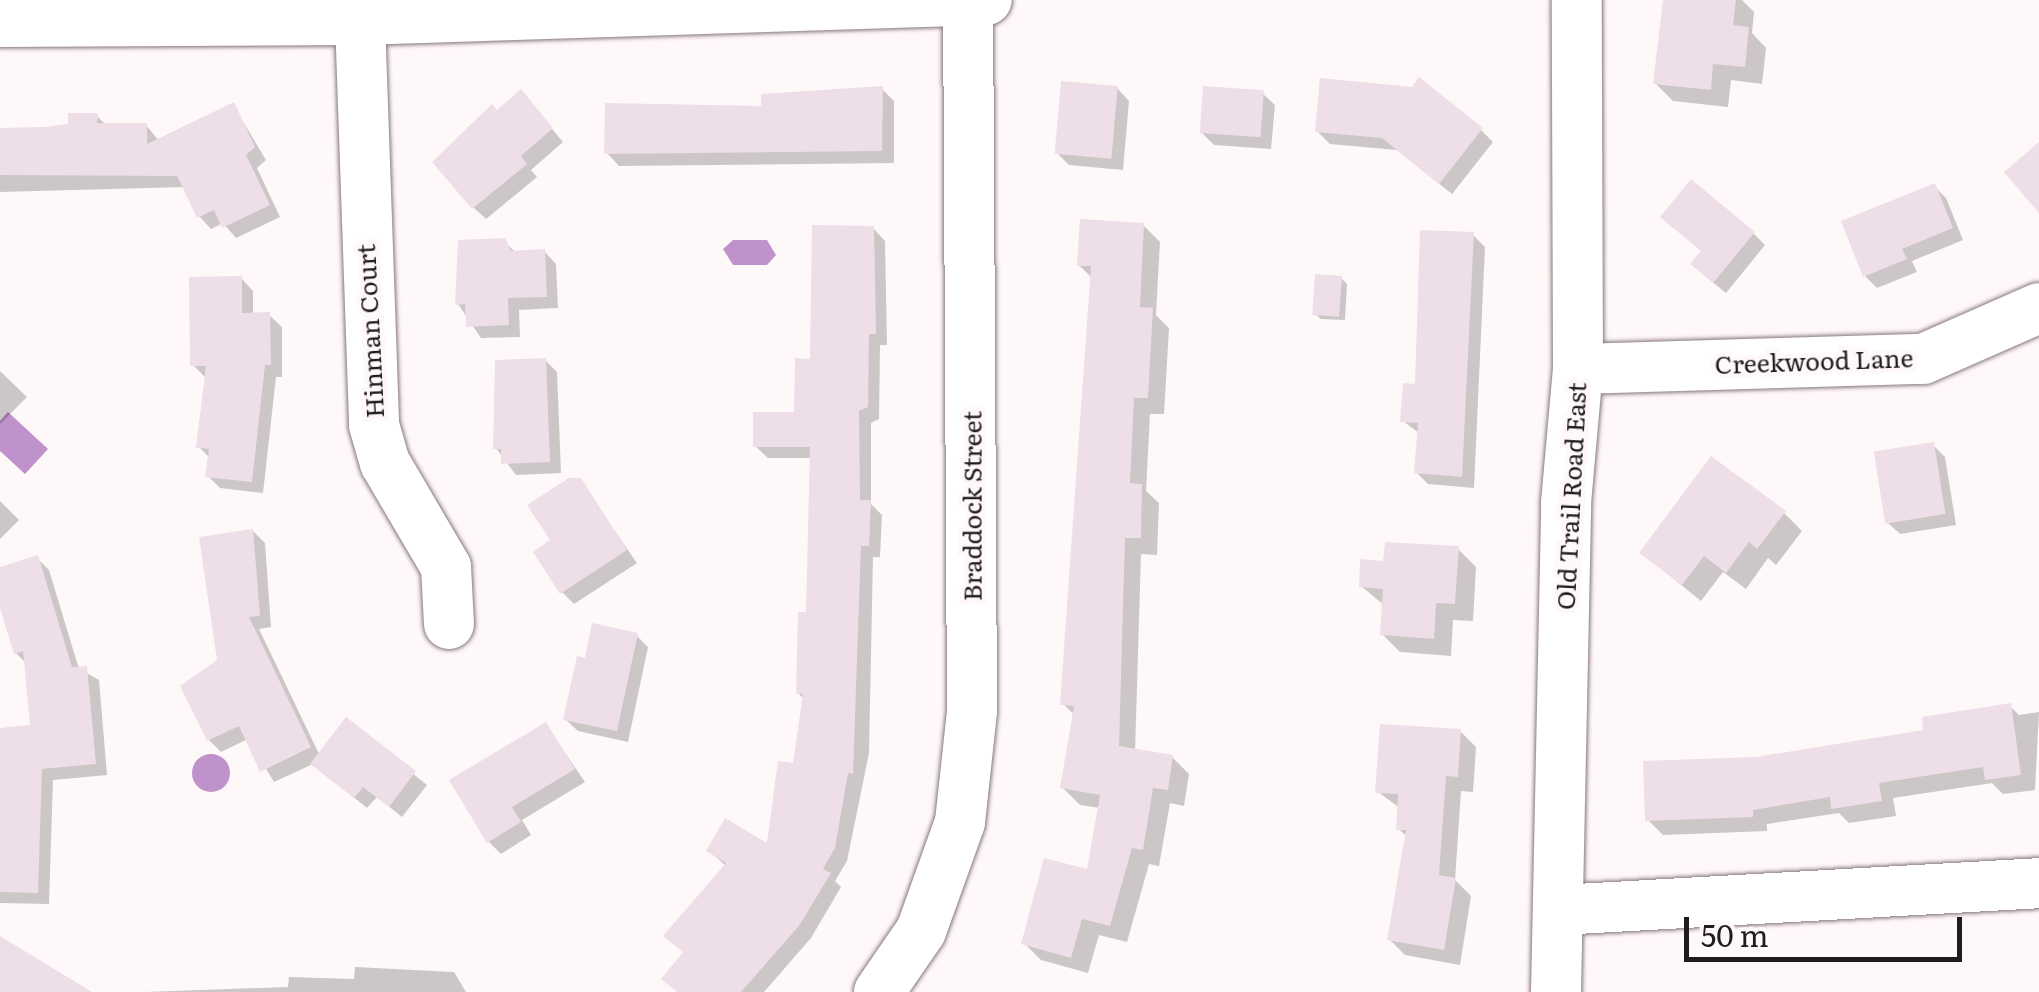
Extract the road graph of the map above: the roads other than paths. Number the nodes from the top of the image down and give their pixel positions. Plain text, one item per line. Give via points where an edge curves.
1 (968, 0) edge
2 (988, 0) edge
3 (1577, 0) edge
4 (360, 20) junction
5 (0, 22) edge
6 (2039, 308) edge
7 (1578, 368) junction
8 (448, 624) dead end
9 (2039, 883) edge
10 (1558, 910) junction
11 (879, 992) edge
12 (1556, 992) edge

1 - 2 street
1 - 4 street
1 - 11 street, Braddock Street via 972,711 960,822 922,932
3 - 7 street, Old Trail Road East
4 - 5 street
4 - 8 street, Hinman Court via 374,424 385,464 446,567
6 - 7 street, Creekwood Lane via 1922,358
7 - 10 street, Old Trail Road East via 1566,503
9 - 10 street
10 - 12 street, Old Trail Road East

